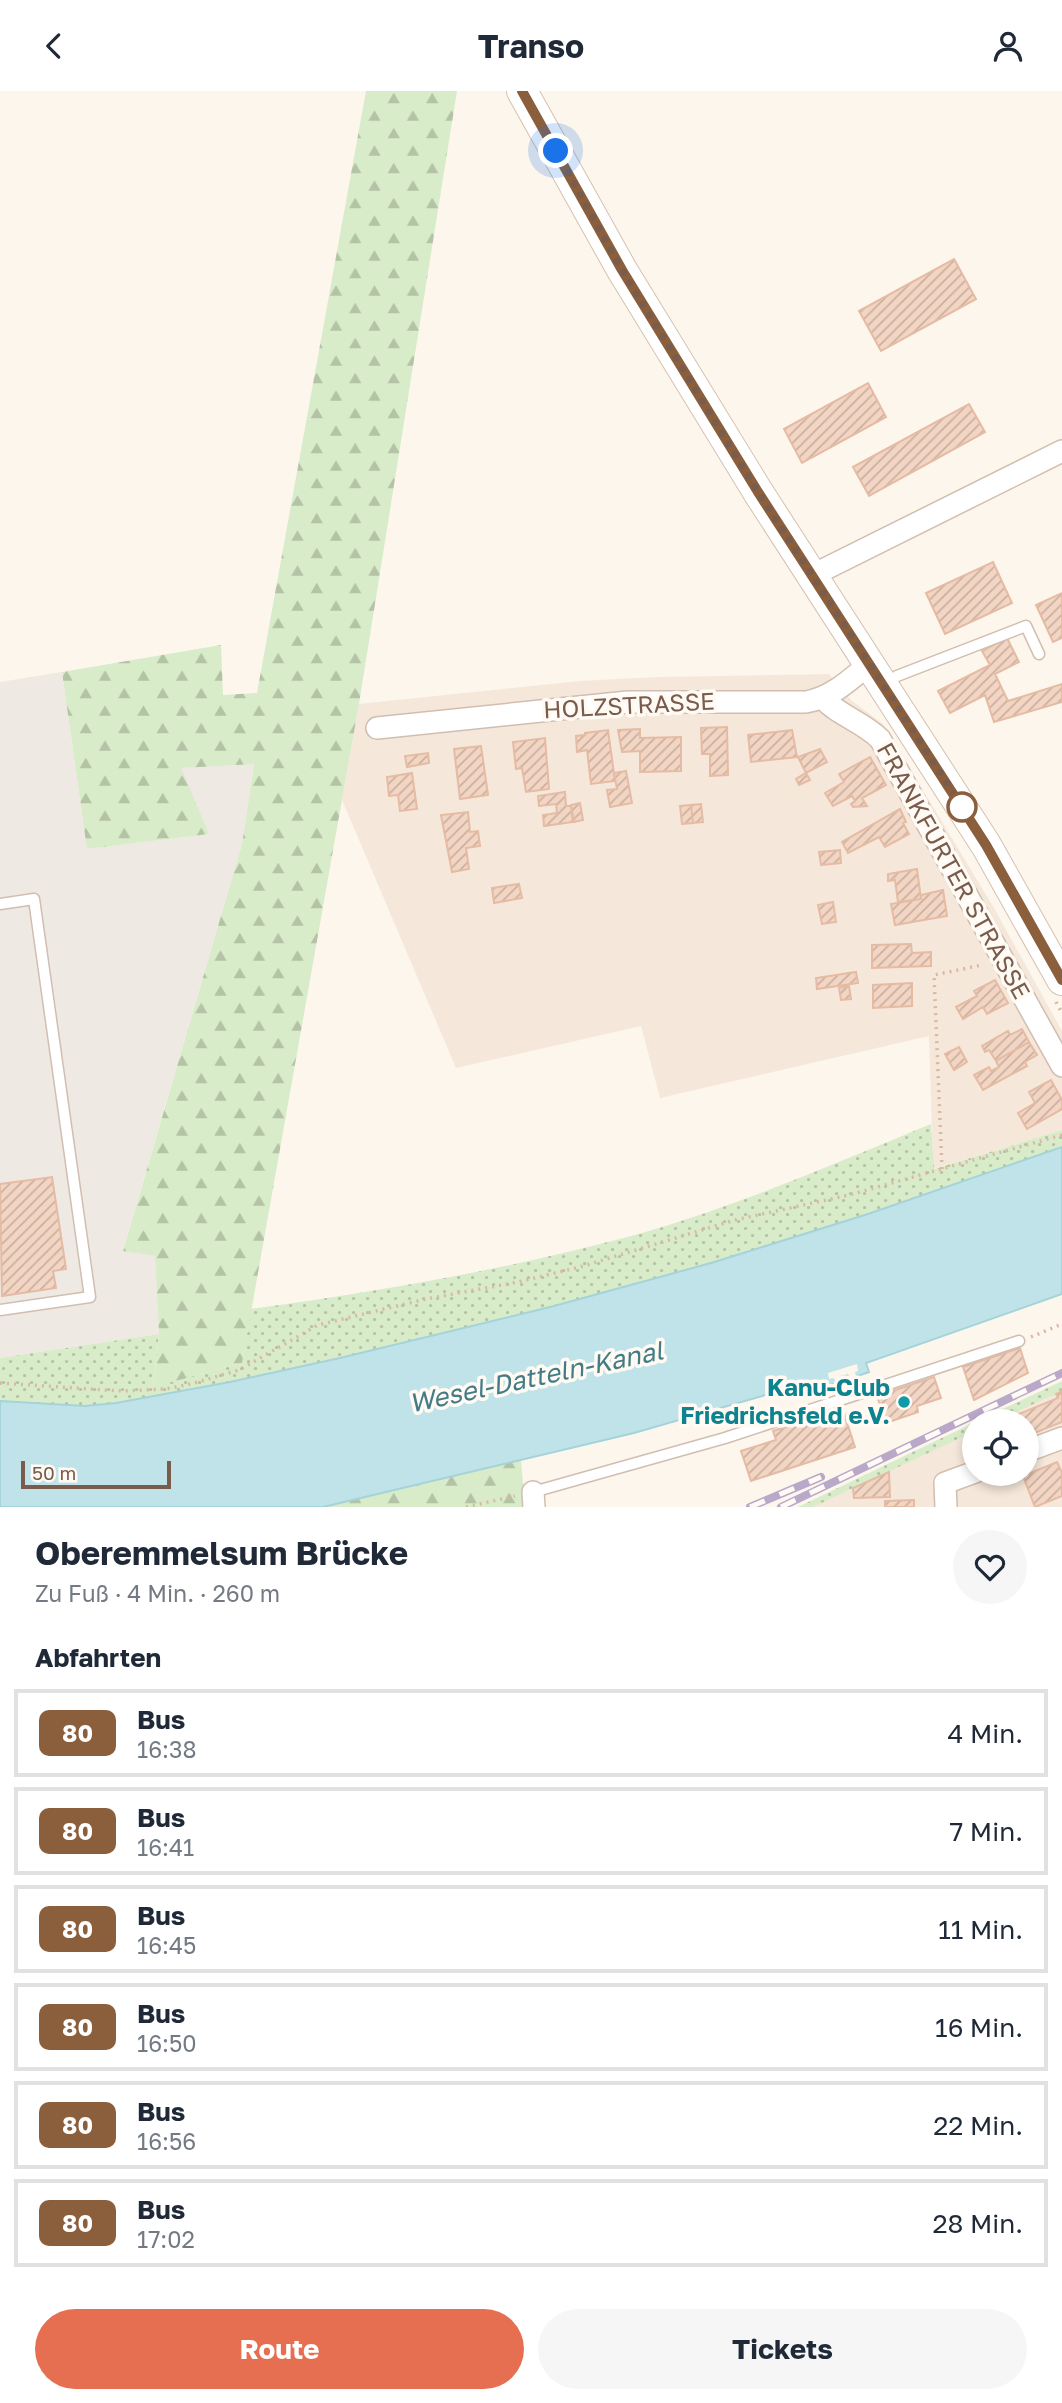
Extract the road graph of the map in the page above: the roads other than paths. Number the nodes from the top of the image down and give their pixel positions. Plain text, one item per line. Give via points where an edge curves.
1 (522, 91) edge
2 (1062, 451) edge
3 (813, 575) junction
4 (1039, 654) dead end
5 (876, 675) junction
6 (823, 698) junction
7 (377, 728) dead end
8 (0, 904) edge
9 (1062, 980) edge
10 (1062, 1066) edge
11 (0, 1310) edge
12 (1019, 1341) road end
13 (1062, 1437) edge
14 (1039, 1446) edge
15 (962, 1477) edge
16 (534, 1499) edge
17 (946, 1507) edge

1 - 3 main road, FRANKFURTER STRASSE via 622,270
2 - 3 street
3 - 5 main road, FRANKFURTER STRASSE
4 - 5 lane via 1026,626 897,677
5 - 6 street, HOLZSTRASSE
5 - 9 main road, FRANKFURTER STRASSE via 986,845
6 - 7 street, HOLZSTRASSE via 806,702 628,702
6 - 10 street, FRANKFURTER STRASSE via 880,739
8 - 11 lane via 34,899 90,1297
12 - 16 lane
13 - 14 street
15 - 17 street via 945,1483

